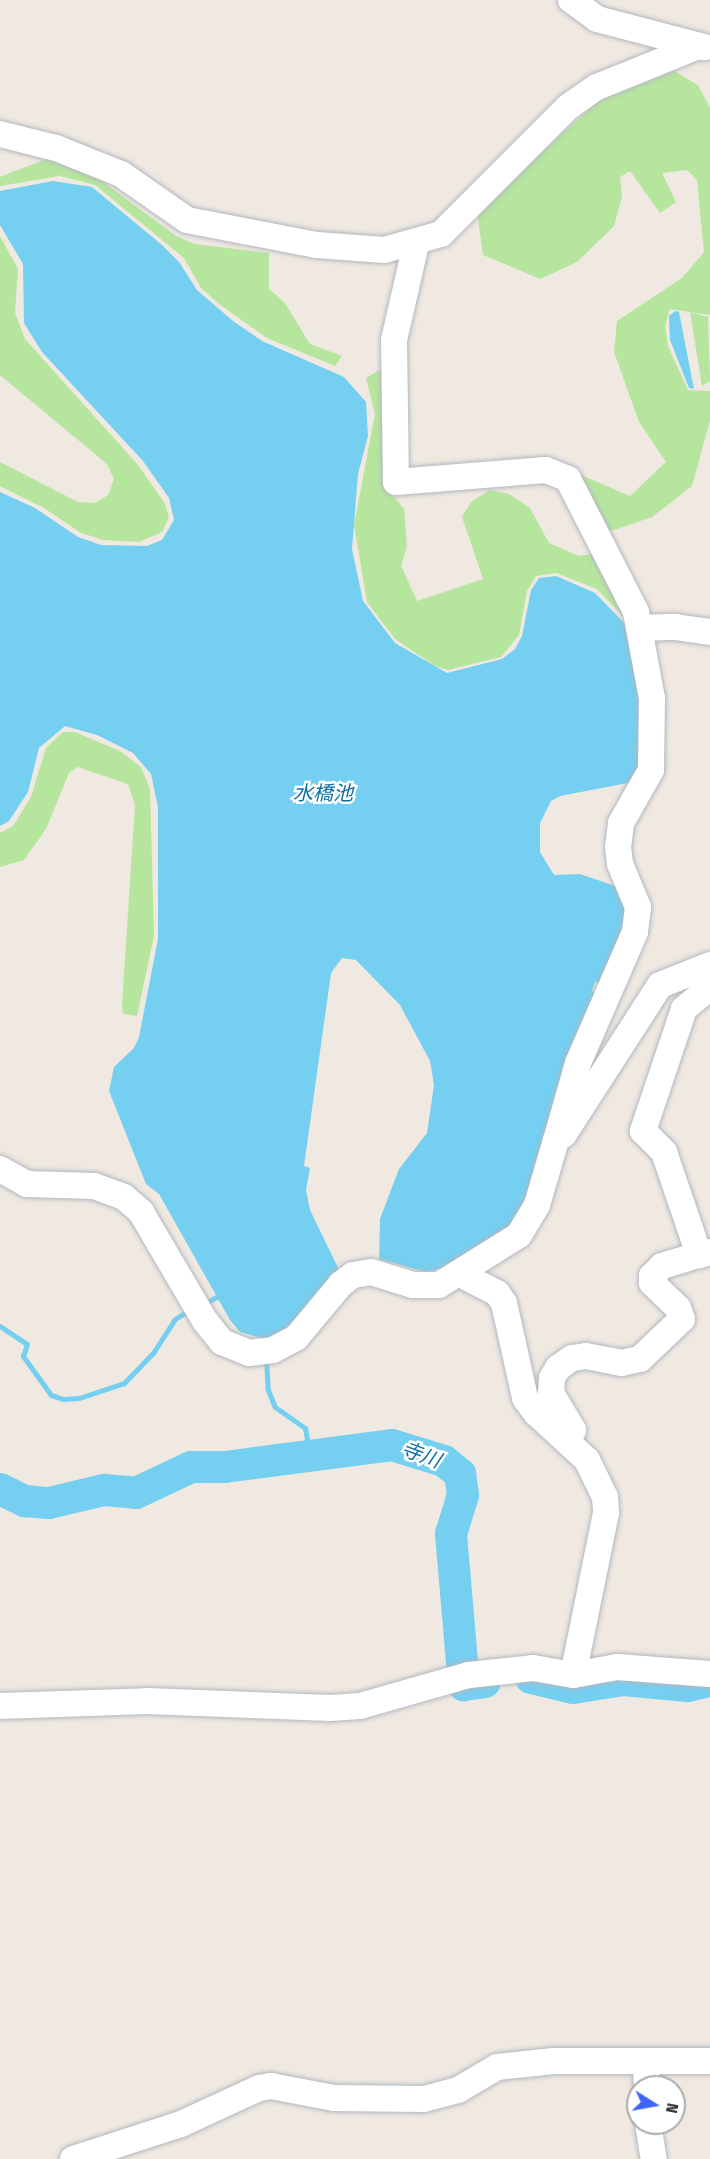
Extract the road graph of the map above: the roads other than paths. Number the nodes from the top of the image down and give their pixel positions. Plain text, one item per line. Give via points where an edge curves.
1 (571, 0) edge
2 (703, 47) edge
3 (0, 134) edge
4 (416, 244) junction
5 (639, 628) junction
6 (710, 632) edge
7 (710, 965) edge
8 (710, 987) edge
9 (556, 1140) junction
10 (0, 1169) edge
11 (705, 1253) edge
12 (460, 1274) junction
13 (568, 1442) junction
14 (710, 1674) edge
15 (573, 1675) junction
16 (0, 1706) edge
17 (710, 2061) edge
18 (646, 2075) edge
19 (650, 2135) edge
20 (73, 2159) edge
21 (654, 2159) edge

1 - 2 street via 597,19
2 - 4 street via 597,87 568,107 441,234
3 - 4 street via 56,148 121,174 187,220 316,245 384,250
4 - 5 street via 394,340 396,482 558,472 568,479 598,532 636,612
5 - 6 street via 683,627
5 - 9 street via 652,698 653,756 651,770 621,824 618,846 620,864 638,908 635,932 578,1063
7 - 9 street via 660,985 564,1134
8 - 11 street via 684,1009 643,1131 664,1152
9 - 12 street via 531,1221 519,1235
10 - 12 street via 27,1184 94,1186 124,1197 141,1212 205,1321 222,1342 249,1353 266,1351 296,1338 353,1275 371,1272 426,1286 439,1285
11 - 13 street via 662,1266 652,1276 652,1283 678,1308 682,1319 639,1359 621,1363 586,1356 573,1358 558,1368 552,1378 551,1393 573,1430
12 - 13 street via 497,1293 504,1304 525,1398
13 - 15 street via 596,1474 606,1514
14 - 15 street via 617,1667
15 - 16 street via 533,1668 464,1676 360,1706 147,1701
17 - 18 street
18 - 20 street via 554,2061 497,2067 458,2090 424,2099 334,2098 271,2086 181,2124
19 - 21 street

